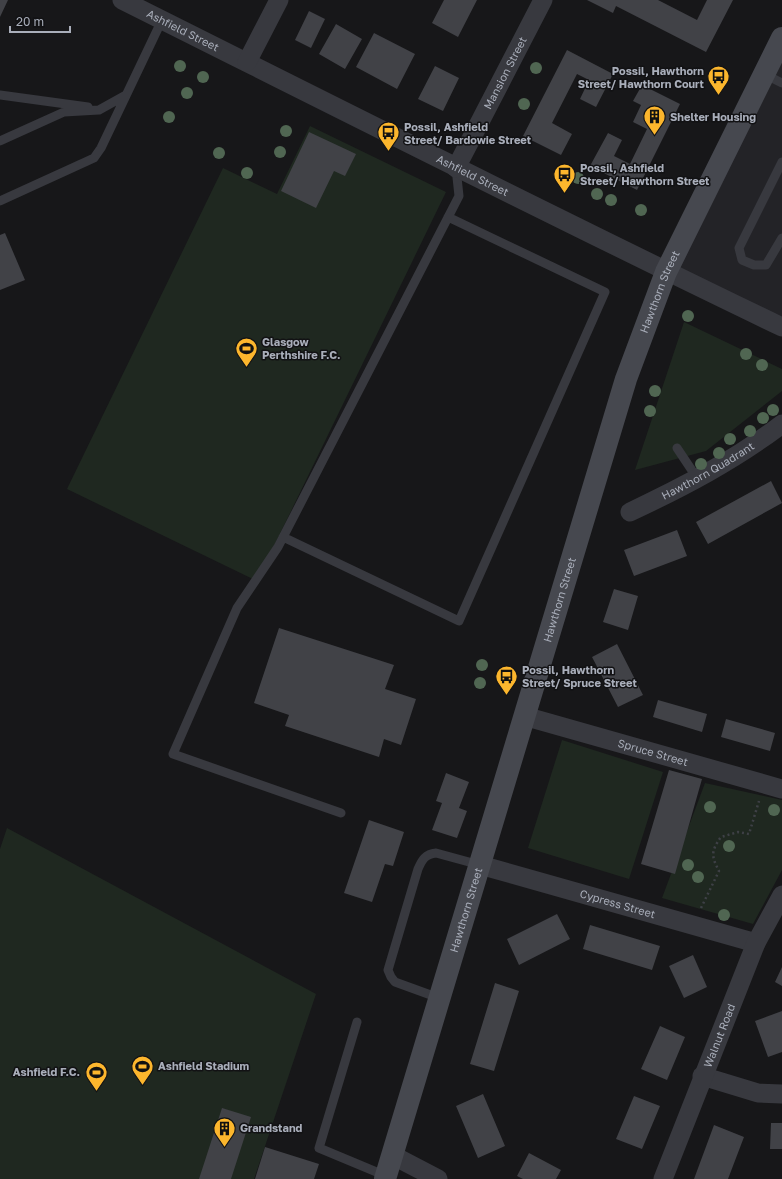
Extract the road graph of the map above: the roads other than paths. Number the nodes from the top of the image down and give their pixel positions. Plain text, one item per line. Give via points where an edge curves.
1 (122, 0) edge
2 (279, 0) edge
3 (543, 0) edge
4 (162, 20) junction
5 (782, 38) edge
6 (248, 62) junction
7 (773, 79) edge
8 (0, 95) edge
9 (126, 95) junction
10 (99, 110) junction
11 (0, 141) edge
12 (782, 162) edge
13 (456, 168) junction
14 (0, 201) edge
15 (448, 217) junction
16 (782, 238) edge
17 (666, 272) junction
18 (782, 327) edge
19 (782, 424) edge
20 (677, 448) dead end
21 (697, 478) junction
22 (630, 512) dead end
23 (283, 537) junction
24 (524, 716) junction
25 (773, 786) edge
26 (341, 813) dead end
27 (480, 865) junction
28 (782, 895) edge
29 (756, 942) junction
30 (439, 998) junction
31 (357, 1022) dead end
32 (702, 1076) junction
33 (782, 1094) edge
34 (392, 1155) junction
35 (386, 1178) edge
36 (438, 1179) edge
37 (663, 1179) edge

1 - 4 street, Ashfield Street
2 - 6 street
3 - 13 street, Mansion Street
4 - 6 street, Ashfield Street
4 - 9 lane
5 - 7 main road, Hawthorn Street
6 - 13 street, Ashfield Street
7 - 17 main road, Hawthorn Street
8 - 10 lane
9 - 10 lane
9 - 14 lane via 94,158
10 - 11 lane via 64,112
12 - 16 lane via 739,248 739,254 742,260 754,265 766,265
13 - 15 lane via 459,196
13 - 17 street, Ashfield Street
15 - 23 lane
15 - 23 lane via 604,292 459,621
17 - 18 street, Ashfield Street
17 - 24 main road, Hawthorn Street via 626,379
19 - 21 street, Hawthorn Quadrant via 758,442
20 - 21 lane
21 - 22 street, Hawthorn Quadrant
23 - 26 lane via 237,608 173,754
24 - 25 street, Spruce Street
24 - 27 main road, Hawthorn Street
27 - 29 street, Cypress Street
27 - 30 main road, Hawthorn Street
27 - 30 lane via 446,855 429,854 420,863 413,884 388,970 395,982
28 - 29 street, Walnut Road
29 - 32 street, Walnut Road
30 - 34 main road, Hawthorn Street
31 - 35 lane via 319,1148
32 - 33 street via 758,1093
32 - 37 street, Walnut Road
34 - 35 main road, Hawthorn Street
34 - 36 street

